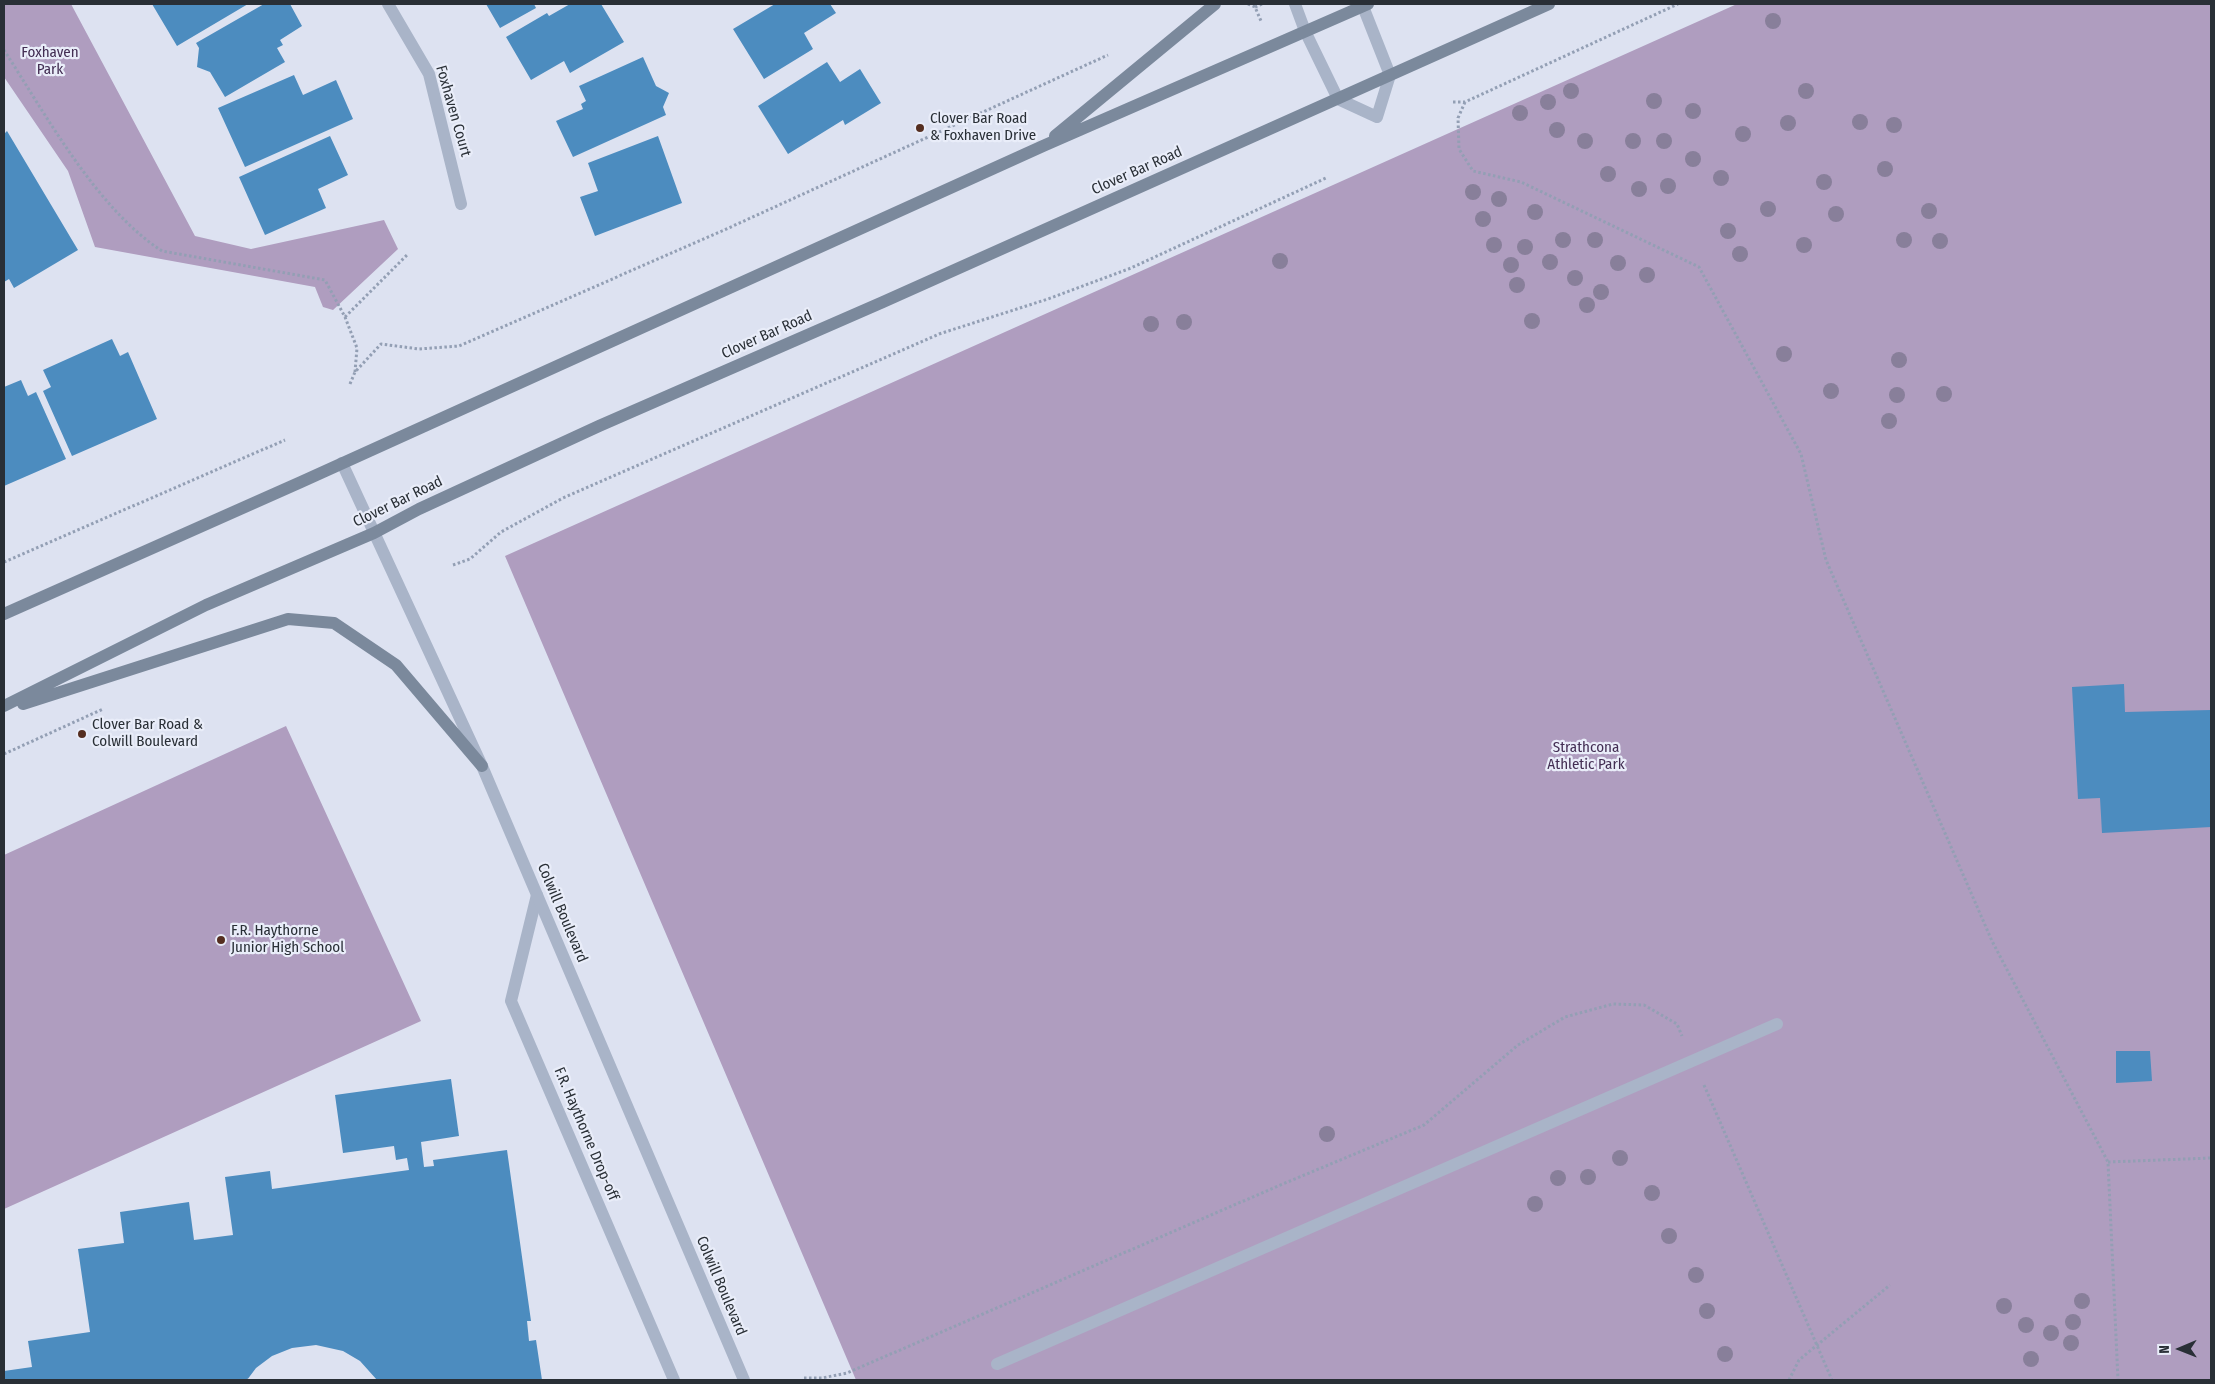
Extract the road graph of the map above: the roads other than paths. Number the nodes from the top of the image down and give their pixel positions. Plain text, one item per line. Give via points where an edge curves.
1 (388, 4) edge
2 (1216, 4) edge
3 (1295, 4) edge
4 (1549, 4) edge
5 (1364, 5) edge
6 (1305, 31) junction
7 (1390, 75) junction
8 (1338, 99) junction
9 (1043, 146) junction
10 (461, 204) dead end
11 (342, 463) junction
12 (374, 533) junction
13 (4, 614) edge
14 (4, 708) edge
15 (482, 766) junction
16 (537, 895) junction
17 (1777, 1024) dead end
18 (997, 1364) dead end
19 (674, 1380) edge
20 (744, 1380) edge

1 - 10 street, Foxhaven Court via 429,74
2 - 9 main road
3 - 6 street
4 - 7 main road, Clover Bar Road
5 - 6 main road
5 - 7 street
6 - 8 street
6 - 9 main road
7 - 8 main road, Clover Bar Road
7 - 8 street via 1377,117
8 - 12 main road, Clover Bar Road via 599,426
9 - 11 main road
11 - 12 street, Colwill Boulevard
11 - 13 main road
12 - 14 main road, Clover Bar Road via 206,605
12 - 15 street, Colwill Boulevard
14 - 15 main road via 288,619 334,623 396,665
15 - 16 street, Colwill Boulevard
16 - 19 street, F.R. Haythorne Drop-off via 510,1002
16 - 20 street, Colwill Boulevard
17 - 18 street

